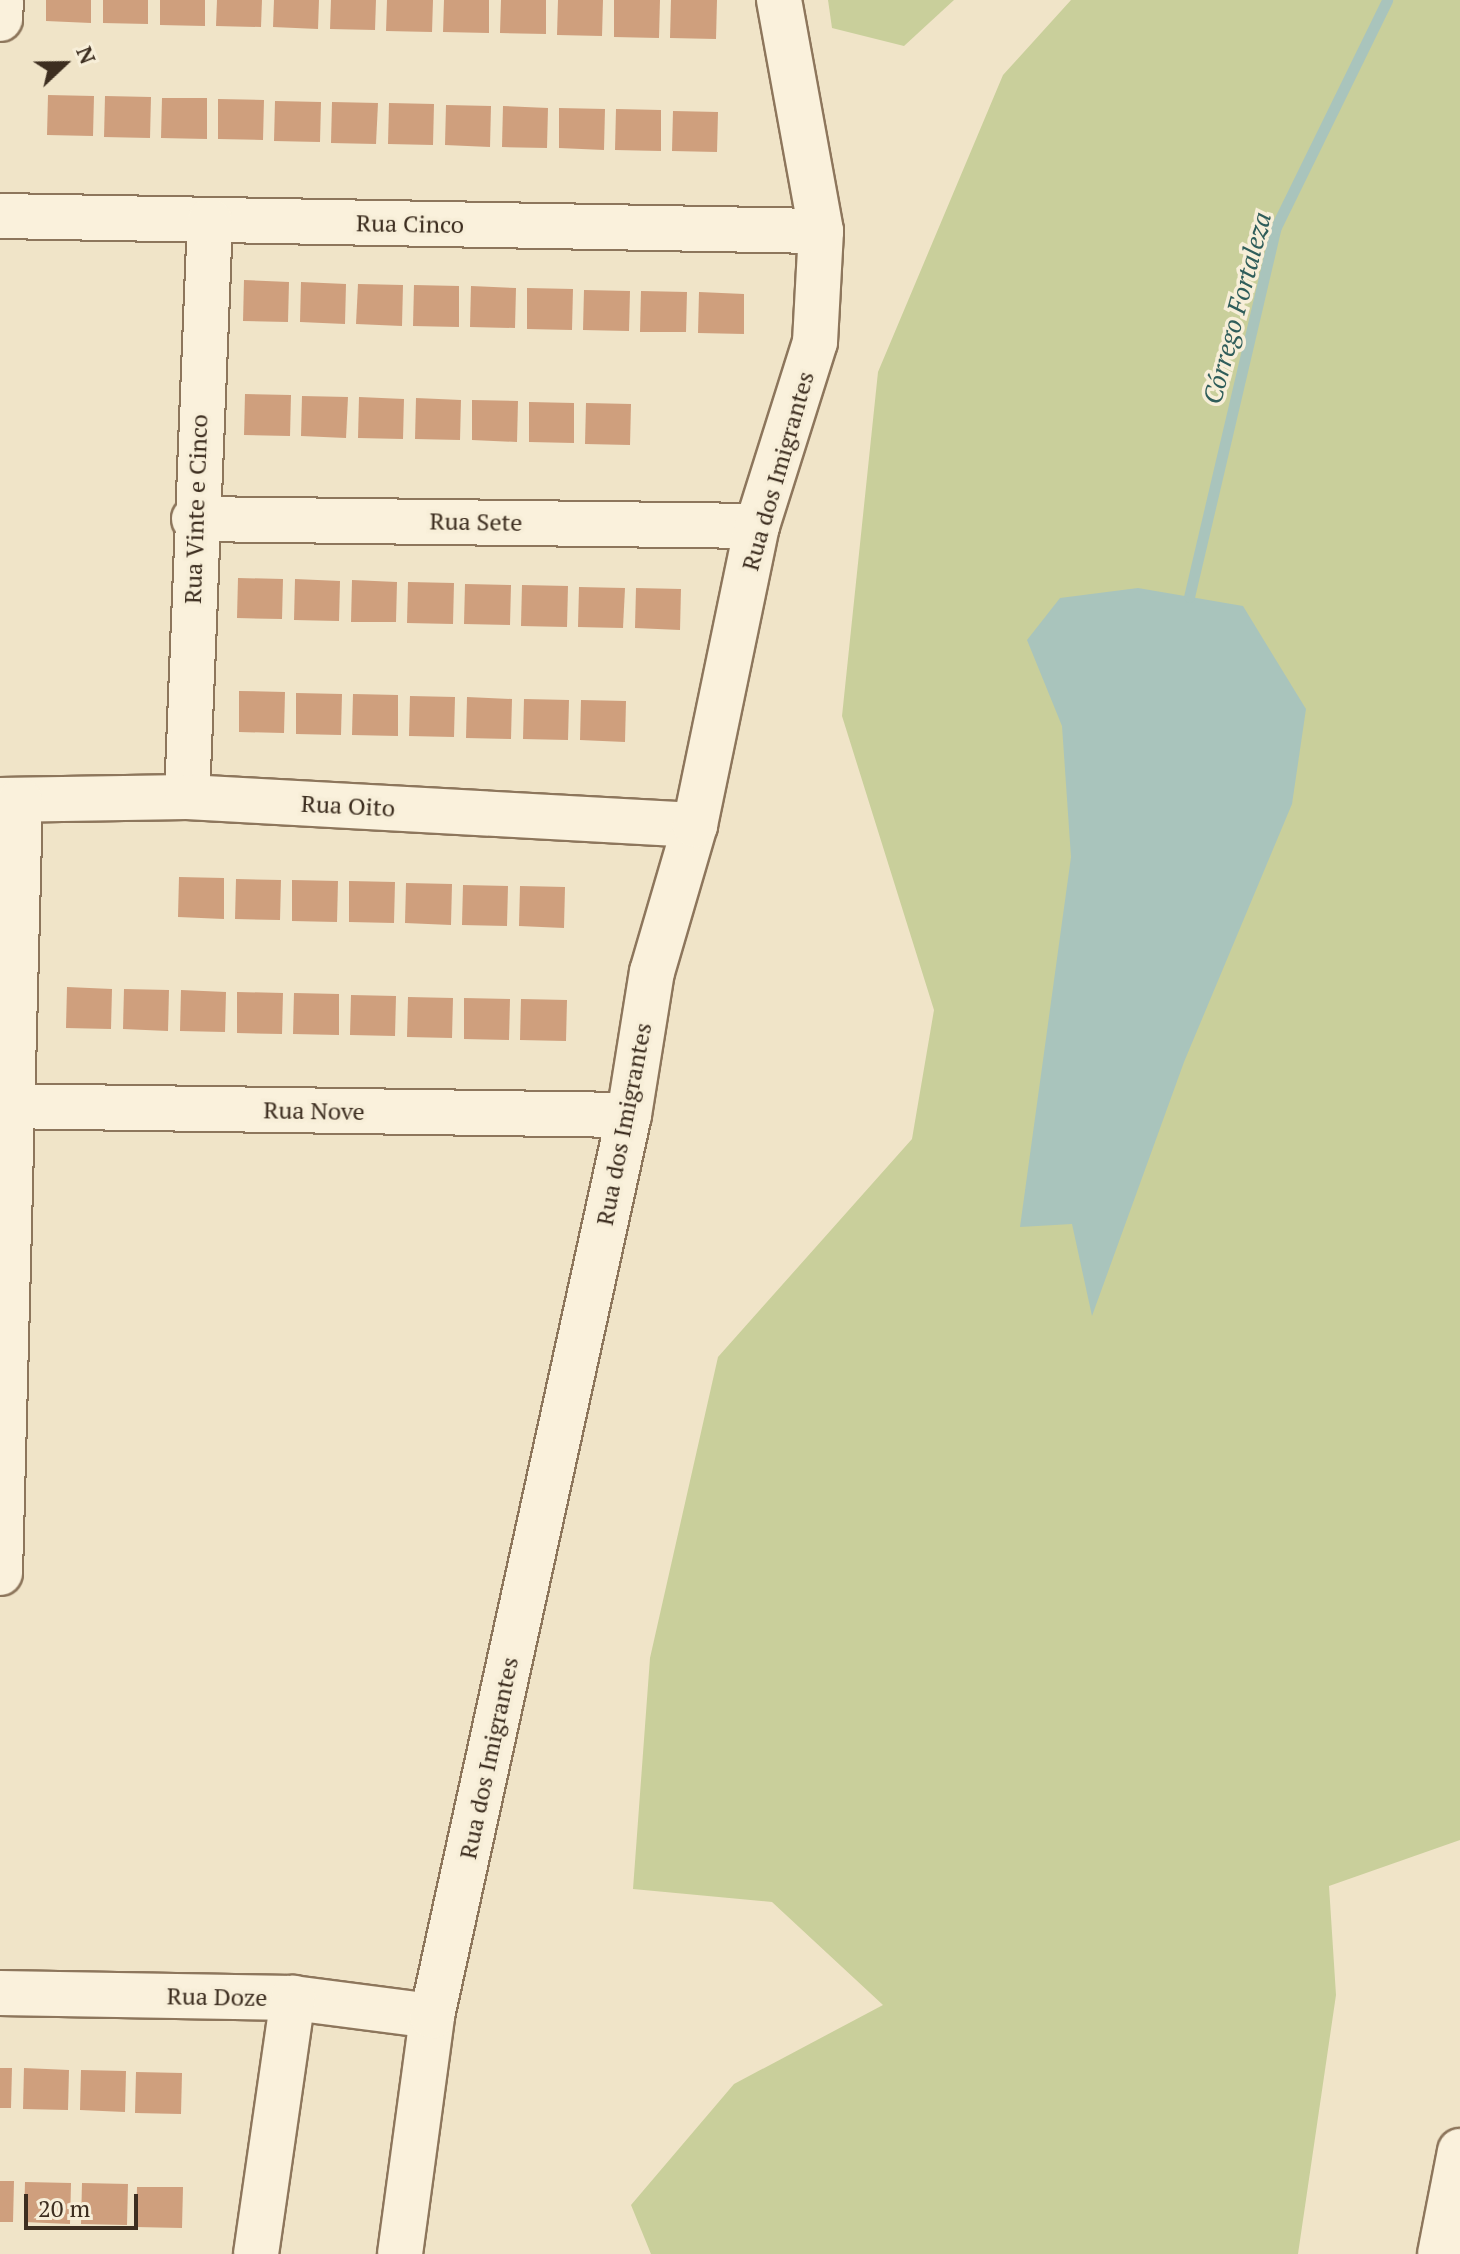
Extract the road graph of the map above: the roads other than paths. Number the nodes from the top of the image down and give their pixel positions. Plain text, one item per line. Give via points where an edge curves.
1 (1, 0) edge
2 (779, 0) edge
3 (0, 19) edge
4 (0, 216) edge
5 (210, 220) junction
6 (821, 231) junction
7 (194, 519) junction
8 (757, 526) junction
9 (187, 797) junction
10 (10, 800) edge
11 (695, 825) junction
12 (5, 1106) edge
13 (629, 1115) junction
14 (4, 1392) edge
15 (0, 1573) edge
16 (0, 1993) edge
17 (293, 1998) junction
18 (432, 2016) junction
19 (1460, 2151) edge
20 (256, 2254) edge
21 (400, 2254) edge
22 (1440, 2254) edge

1 - 3 street
2 - 6 street, Rua dos Imigrantes
4 - 5 street, Rua Cinco
5 - 6 street, Rua Cinco
5 - 7 street, Rua Vinte e Cinco
6 - 8 street, Rua dos Imigrantes via 815,342
7 - 8 street, Rua Sete
7 - 9 street, Rua Vinte e Cinco
8 - 11 street, Rua dos Imigrantes
9 - 10 street, Rua Oito
9 - 11 street, Rua Oito
10 - 12 street
11 - 13 street, Rua dos Imigrantes via 652,972
12 - 13 street, Rua Nove
12 - 14 street
13 - 18 street, Rua dos Imigrantes
14 - 15 street
16 - 17 street, Rua Doze
17 - 18 street, Rua Doze
17 - 20 street
18 - 21 street, Rua dos Imigrantes
19 - 22 street

